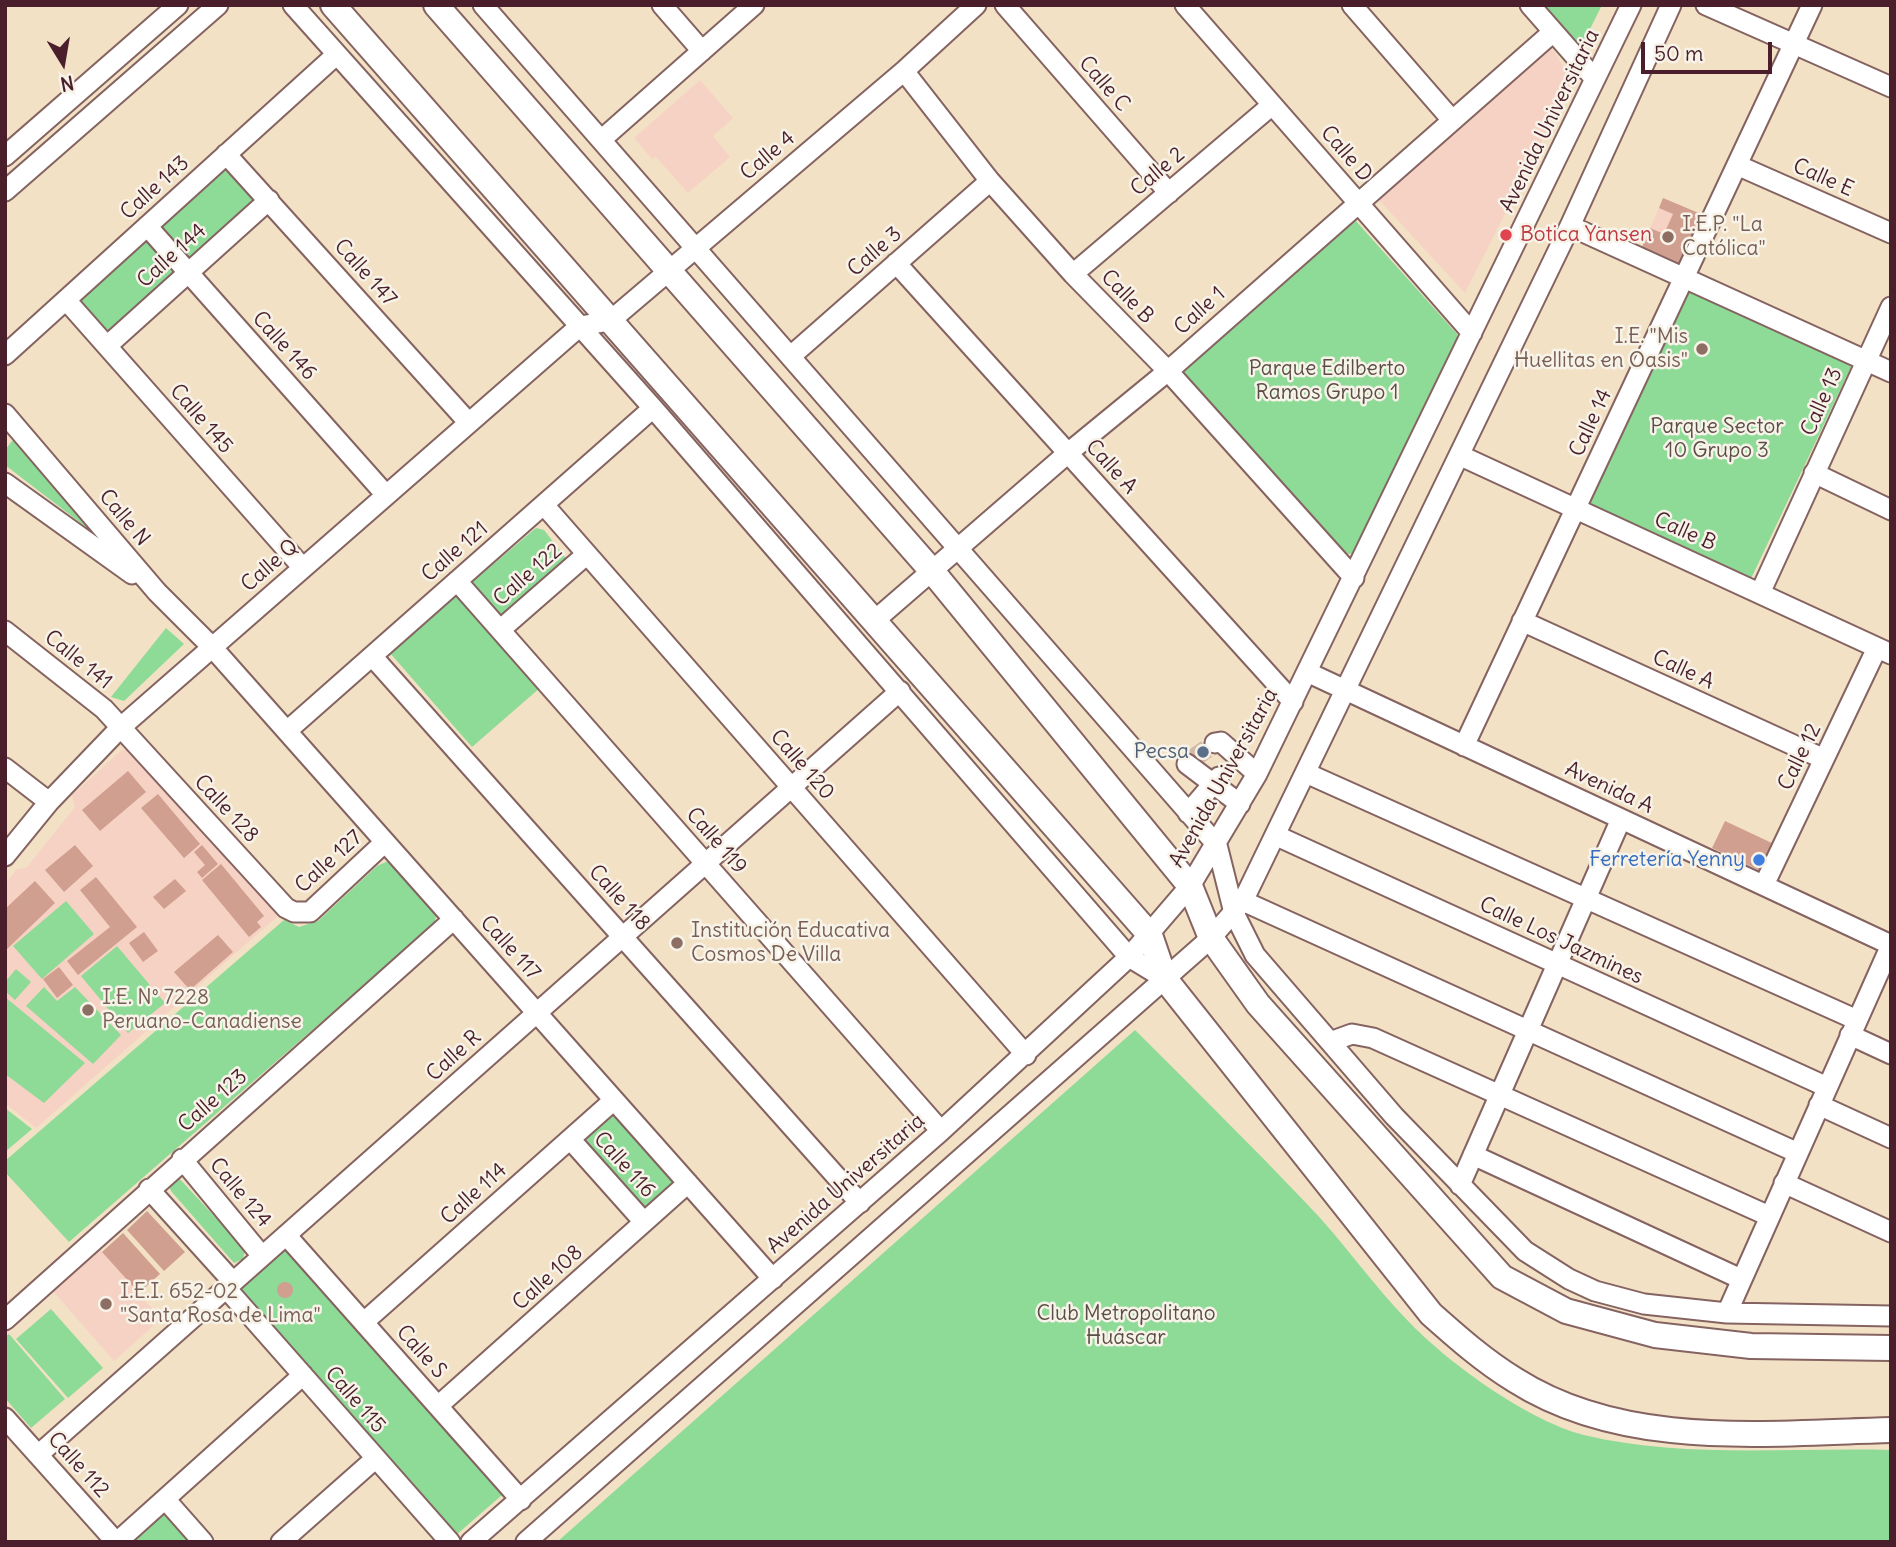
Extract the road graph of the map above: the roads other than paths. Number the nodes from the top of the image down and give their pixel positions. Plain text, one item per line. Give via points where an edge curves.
1 (178, 5) edge
2 (218, 5) edge
3 (293, 5) edge
4 (333, 5) edge
5 (436, 5) edge
6 (483, 5) edge
7 (662, 5) edge
8 (754, 5) edge
9 (976, 5) edge
10 (1005, 5) edge
11 (1186, 5) edge
12 (1352, 5) edge
13 (1530, 5) edge
14 (1631, 5) edge
15 (1671, 5) edge
16 (1706, 5) edge
17 (1812, 5) edge
18 (1553, 32) junction
19 (1794, 44) junction
20 (702, 51) junction
21 (336, 55) junction
22 (904, 71) junction
23 (1595, 79) junction
24 (1891, 87) edge
25 (1272, 105) junction
26 (1452, 120) junction
27 (601, 140) junction
28 (226, 154) junction
29 (5, 156) edge
30 (1737, 165) junction
31 (990, 181) junction
32 (5, 191) edge
33 (1169, 193) junction
34 (269, 200) junction
35 (1357, 202) junction
36 (147, 226) junction
37 (1570, 226) junction
38 (1891, 233) edge
39 (695, 247) junction
40 (896, 263) junction
41 (669, 270) junction
42 (188, 272) junction
43 (1073, 274) junction
44 (1684, 278) junction
45 (66, 300) junction
46 (1891, 307) edge
47 (610, 321) junction
48 (580, 326) junction
49 (1472, 333) junction
50 (107, 346) junction
51 (5, 355) edge
52 (790, 356) junction
53 (1866, 361) junction
54 (1168, 371) junction
55 (1891, 372) edge
56 (653, 408) junction
57 (6, 416) edge
58 (469, 423) junction
59 (1068, 453) junction
60 (1459, 455) junction
61 (1814, 473) junction
62 (5, 483) edge
63 (386, 495) junction
64 (544, 505) junction
65 (1576, 508) junction
66 (1891, 510) edge
67 (958, 548) junction
68 (587, 554) junction
69 (303, 568) junction
70 (932, 571) junction
71 (1354, 578) junction
72 (457, 582) junction
73 (1760, 591) junction
74 (157, 592) junction
75 (874, 621) junction
76 (1522, 621) junction
77 (5, 631) edge
78 (499, 631) junction
79 (212, 647) junction
80 (1884, 651) edge
81 (372, 656) junction
82 (1307, 672) junction
83 (1345, 690) junction
84 (900, 691) junction
85 (1293, 702) junction
86 (120, 728) junction
87 (287, 732) junction
88 (1215, 743) dead end
89 (1464, 746) junction
90 (1824, 759) junction
91 (5, 768) edge
92 (1224, 771) junction
93 (1306, 773) junction
94 (1257, 774) junction
95 (1163, 786) junction
96 (791, 788) junction
97 (49, 802) junction
98 (1240, 804) junction
99 (1188, 813) junction
100 (1621, 819) junction
101 (1276, 836) junction
102 (385, 842) junction
103 (1217, 845) junction
104 (5, 856) edge
105 (705, 864) junction
106 (1764, 885) junction
107 (1190, 886) junction
108 (1586, 899) junction
109 (1238, 907) junction
110 (303, 914) joint
111 (454, 919) junction
112 (1150, 935) junction
113 (623, 937) junction
114 (1211, 938) junction
115 (1891, 945) edge
116 (1129, 957) junction
117 (1557, 964) junction
118 (1165, 979) junction
119 (537, 1013) junction
120 (1854, 1028) junction
121 (1528, 1033) junction
122 (1329, 1042) junction
123 (1891, 1054) edge
124 (1026, 1055) junction
125 (1500, 1093) junction
126 (1823, 1096) junction
127 (614, 1100) junction
128 (941, 1131) junction
129 (1891, 1138) edge
130 (570, 1139) junction
131 (1798, 1153) junction
132 (1473, 1155) junction
133 (182, 1159) junction
134 (688, 1183) junction
135 (1784, 1183) junction
136 (1460, 1185) junction
137 (149, 1189) junction
138 (860, 1203) junction
139 (1769, 1216) junction
140 (644, 1222) junction
141 (1891, 1232) edge
142 (286, 1235) junction
143 (262, 1256) junction
144 (773, 1279) junction
145 (1741, 1279) junction
146 (229, 1285) junction
147 (1727, 1313) junction
148 (1891, 1316) edge
149 (5, 1320) edge
150 (363, 1322) junction
151 (1891, 1349) edge
152 (303, 1375) junction
153 (438, 1406) junction
154 (5, 1419) edge
155 (1891, 1430) edge
156 (38, 1455) junction
157 (376, 1458) junction
158 (165, 1499) junction
159 (521, 1500) junction
160 (117, 1542) edge
161 (203, 1542) edge
162 (281, 1542) edge
163 (450, 1542) edge
164 (471, 1542) edge
165 (526, 1542) edge

1 - 29 street
2 - 32 street
3 - 21 street
4 - 47 main road
5 - 41 main road
6 - 27 street
7 - 20 street
8 - 20 street
9 - 22 street, Calle 4
10 - 33 street, Calle C
11 - 25 street, Calle D
12 - 26 street
13 - 18 street
14 - 23 street, Avenida Universitaria
15 - 37 street
16 - 19 street
17 - 19 street, Calle 14
18 - 23 street
18 - 26 street, Calle 1
19 - 24 street
19 - 30 street, Calle 14
20 - 27 street
21 - 28 street, Calle 143
21 - 48 street
22 - 31 street, Calle B
22 - 39 street, Calle 4
23 - 49 street, Avenida Universitaria
25 - 33 street, Calle 2
25 - 35 street, Calle D
26 - 35 street, Calle 1
27 - 39 street
28 - 34 street, Calle 147
28 - 36 street, Calle 143
30 - 38 street, Calle E
30 - 44 street, Calle 14
31 - 40 street, Calle 3
31 - 43 street, Calle B
33 - 43 street, Calle 2
34 - 42 street, Calle 144
34 - 58 street, Calle 147
35 - 49 street, Calle D
35 - 54 street, Calle 1
36 - 42 street, Calle 146
36 - 45 street, Calle 143
37 - 44 street
37 - 60 street
39 - 41 street, Calle 4
39 - 52 street
40 - 52 street, Calle 3
40 - 59 street, Calle A
41 - 47 street, Calle 4
41 - 70 main road
42 - 50 street, Calle 144
42 - 63 street, Calle 146
43 - 54 street, Calle B
44 - 53 street
44 - 65 street, Calle 14
45 - 50 street, Calle 145
45 - 51 street, Calle 143
46 - 53 street, Calle 13
47 - 48 street
47 - 75 main road
48 - 56 street
48 - 58 street, Calle Q
49 - 71 street, Avenida Universitaria
50 - 69 street, Calle 145
52 - 67 street
53 - 55 street
53 - 61 street, Calle 13
54 - 59 street, Calle 1
54 - 71 street, Calle B
56 - 64 street, Calle 121
56 - 84 street
57 - 74 street, Calle N
58 - 63 street, Calle Q
59 - 67 street, Calle 1
59 - 85 street, Calle A
60 - 65 street, Calle B
60 - 83 street
61 - 66 street
61 - 73 street, Calle 13
62 - 74 street
63 - 69 street, Calle Q
64 - 68 street, Calle 120
64 - 72 street, Calle 121
65 - 73 street, Calle B
65 - 76 street, Calle 14
67 - 70 street, Calle 1
67 - 95 street
68 - 78 street, Calle 122
68 - 96 street, Calle 120
69 - 79 street, Calle Q
70 - 75 street, Calle 1
70 - 107 main road
71 - 82 street, Avenida Universitaria
72 - 78 street, Calle 119
72 - 81 street, Calle 121
73 - 80 street, Calle B
74 - 79 street, Calle N
75 - 112 main road
76 - 89 street, Calle 14
76 - 90 street, Calle A
77 - 86 street, Calle 141 via 104,709
78 - 105 street, Calle 119
79 - 86 street, Calle Q
79 - 87 street, Calle 117
80 - 90 street, Calle 12
81 - 87 street, Calle 121
81 - 113 street, Calle 118
82 - 83 street, Avenida A
82 - 85 street, Avenida Universitaria
83 - 89 street, Avenida A
83 - 93 street
84 - 96 street, Calle R
84 - 116 street
85 - 94 street, Avenida Universitaria
86 - 97 street, Calle Q
86 - 110 street, Calle 128 via 286,908
87 - 102 street, Calle 117
88 - 92 street via 1221,742
89 - 100 street, Avenida A
90 - 106 street, Calle 12
91 - 97 street
92 - 94 street
92 - 95 street via 1189,762
92 - 98 street
92 - 99 street
93 - 101 street
93 - 108 street
94 - 98 street, Avenida Universitaria
95 - 99 street
96 - 105 street, Calle R
96 - 124 street, Calle 120
97 - 104 street, Calle Q
98 - 103 street, Avenida Universitaria
99 - 103 street
100 - 106 street, Avenida A
100 - 108 street
101 - 109 street
101 - 117 street, Calle Los Jazmines
102 - 110 street, Calle 127
102 - 111 street, Calle 117
103 - 107 street, Avenida Universitaria
103 - 109 street
105 - 113 street, Calle R
105 - 128 street, Calle 119
106 - 115 street, Avenida A
107 - 112 street, Avenida Universitaria
107 - 114 main road
108 - 117 street
108 - 120 street
109 - 114 street
109 - 121 street
109 - 122 street via 1255,955
111 - 119 street, Calle 117
111 - 133 street, Calle 123
112 - 116 street, Avenida Universitaria
112 - 118 main road
113 - 119 street, Calle R
113 - 138 street, Calle 118
114 - 118 street
114 - 151 main road via 1258,1004 1472,1247 1502,1277 1529,1294 1566,1311 1655,1335 1751,1346
115 - 120 street
116 - 118 street
116 - 124 street, Avenida Universitaria
117 - 121 street
117 - 126 street, Calle Los Jazmines
118 - 155 main road via 1431,1314 1516,1381 1558,1403 1645,1427 1744,1433
118 - 165 street
119 - 127 street, Calle 117
119 - 142 street, Calle R
120 - 123 street
120 - 126 street
121 - 125 street
121 - 131 street
122 - 125 street via 1361,1034
122 - 136 street
124 - 128 street, Avenida Universitaria
125 - 132 street
125 - 139 street
126 - 129 street, Calle Los Jazmines
126 - 131 street
127 - 130 street, Calle 114
127 - 134 street, Calle 117
128 - 138 street, Avenida Universitaria
130 - 140 street, Calle 116
130 - 150 street, Calle 114
131 - 135 street
132 - 136 street
132 - 145 street
133 - 137 street, Calle 123
133 - 143 street, Calle 124
134 - 140 street, Calle 108
134 - 144 street, Calle 117
135 - 139 street
135 - 141 street
136 - 147 street via 1525,1251 1569,1279 1644,1304
137 - 146 street, Calle 115
137 - 149 street, Calle 123
138 - 144 street, Avenida Universitaria
139 - 145 street
140 - 153 street, Calle 108
142 - 143 street, Calle R
142 - 150 street, Calle S
143 - 146 street, Calle R
144 - 159 street, Avenida Universitaria
145 - 147 street
146 - 152 street, Calle 115
146 - 156 street, Calle R
147 - 148 street
150 - 153 street, Calle S
152 - 157 street, Calle 115
152 - 158 street
153 - 159 street, Calle S
154 - 156 street, Calle 112
156 - 160 street, Calle 112
157 - 162 street
157 - 163 street, Calle 115
158 - 160 street
158 - 161 street
159 - 164 street, Avenida Universitaria

